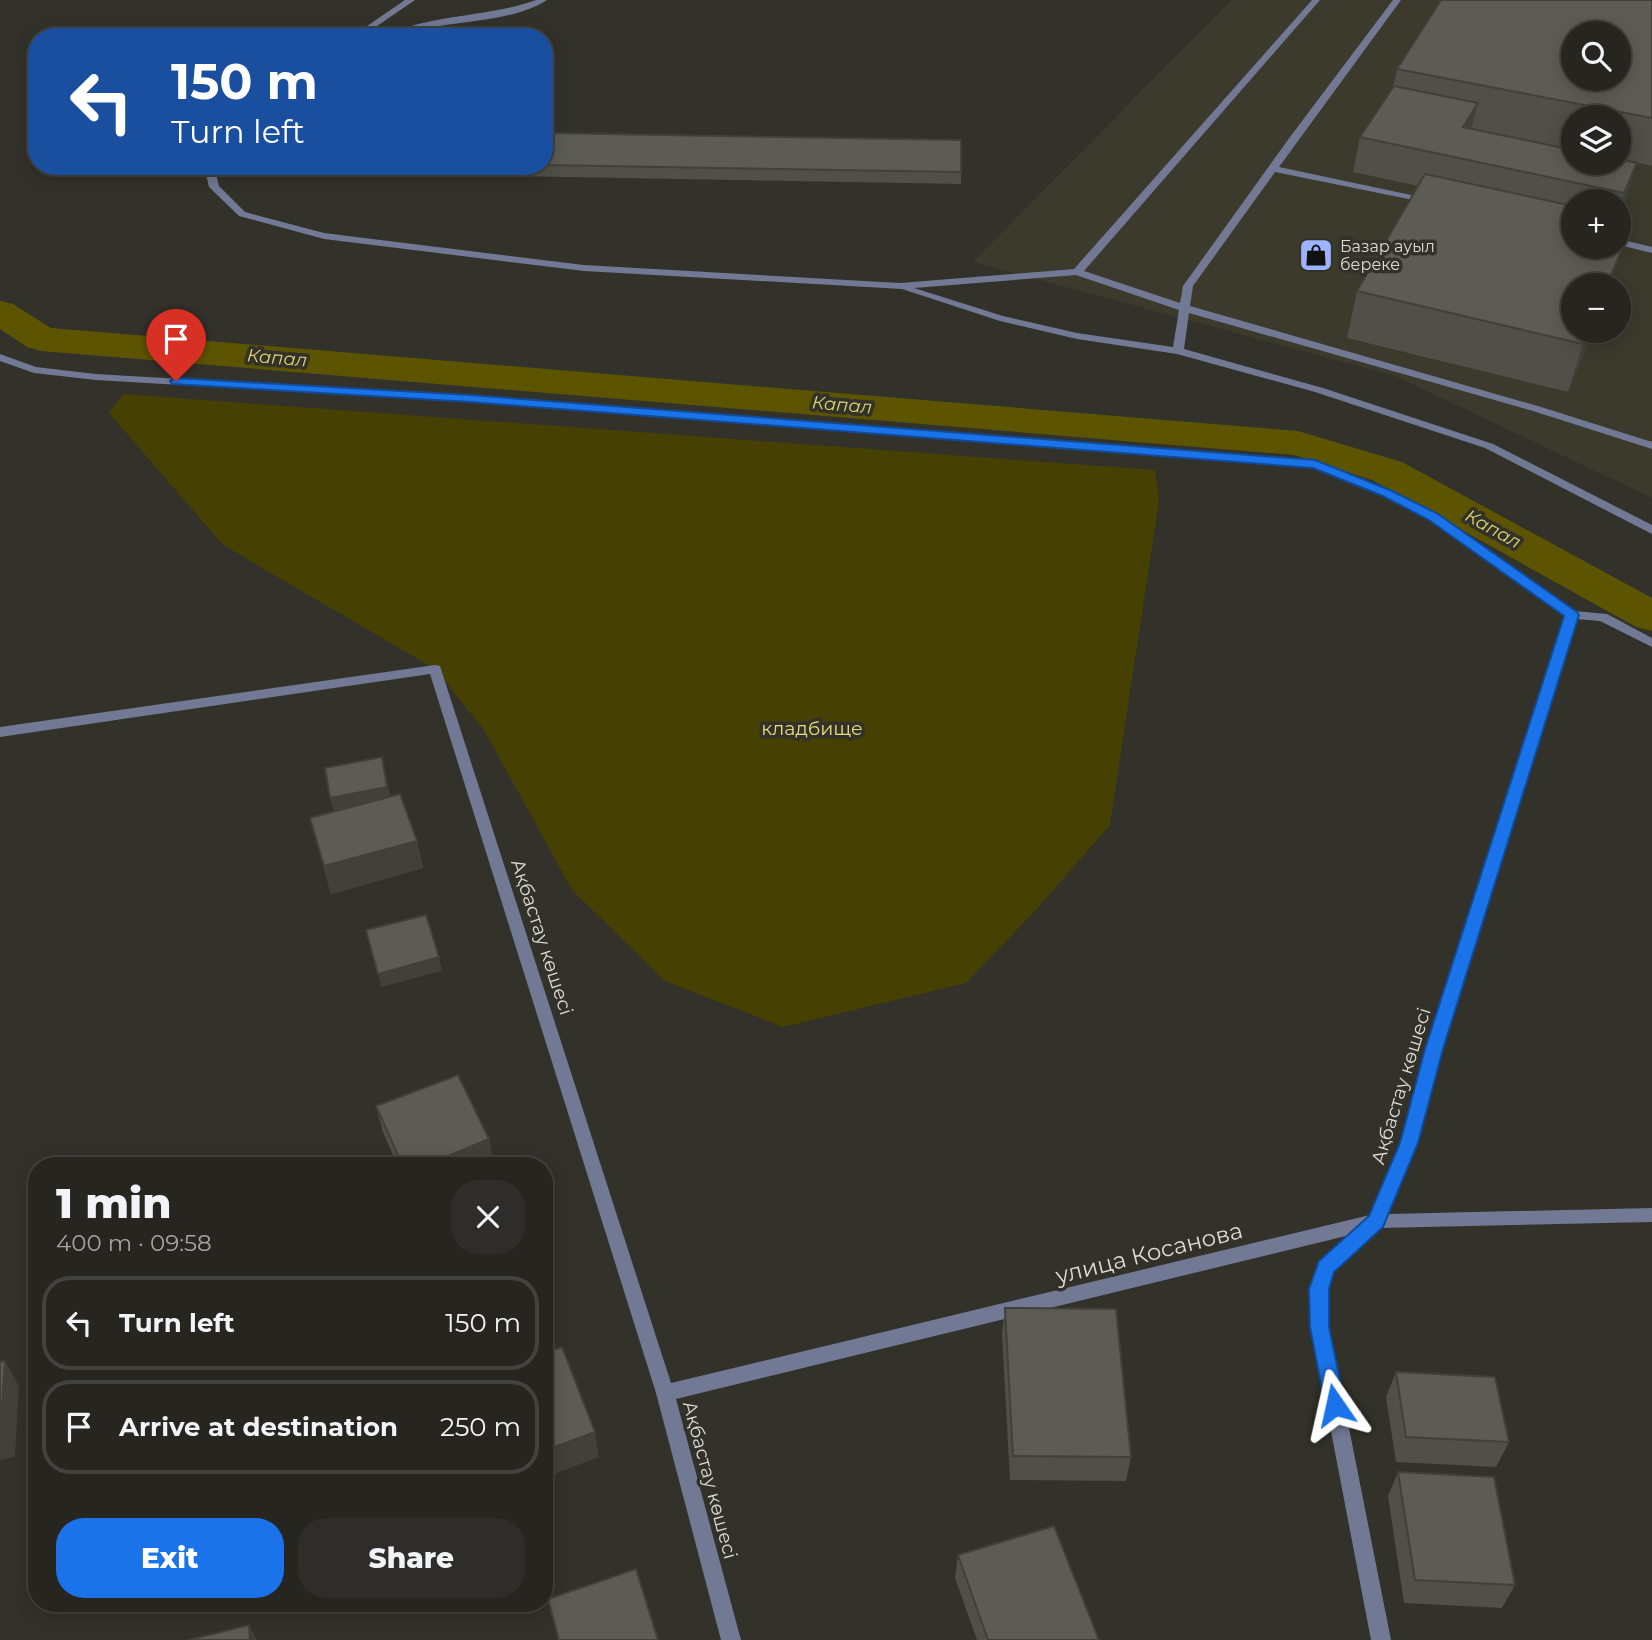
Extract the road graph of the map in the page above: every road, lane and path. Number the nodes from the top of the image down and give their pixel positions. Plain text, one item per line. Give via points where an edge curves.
1 (411, 0) edge
2 (543, 0) edge
3 (1316, 0) edge
4 (1397, 0) edge
5 (369, 28) edge
6 (419, 28) edge
7 (1273, 169) junction
8 (211, 175) edge
9 (1437, 204) edge
10 (1631, 245) edge
11 (1652, 250) edge
12 (1077, 272) junction
13 (900, 286) junction
14 (1184, 308) junction
15 (1178, 351) junction
16 (0, 357) edge
17 (1652, 446) edge
18 (1652, 530) edge
19 (1572, 615) junction
20 (1652, 643) edge
21 (0, 732) edge
22 (1652, 1215) edge
23 (1376, 1221) junction
24 (664, 1394) junction
25 (732, 1640) edge
26 (1381, 1640) edge

1 - 5 street
2 - 6 street
3 - 12 street
4 - 7 street
7 - 9 street
7 - 14 street via 1188,286
8 - 13 street via 214,187 242,214 324,236 584,268
10 - 11 street
12 - 13 street
12 - 14 street
13 - 15 street via 1000,318 1077,336
14 - 15 street
14 - 17 street
15 - 18 street via 1320,390 1489,446
16 - 19 street via 34,370 96,377 470,399 1315,464 1433,517
19 - 20 street via 1603,617
19 - 23 street, Ақбастау көшесі via 1434,1049 1409,1143
21 - 24 street, Ақбастау көшесі via 435,669
22 - 23 street, улица Косанова
23 - 24 street, улица Косанова
23 - 26 street, Ақбастау көшесі via 1326,1267 1319,1289 1320,1327
24 - 25 street, Ақбастау көшесі

